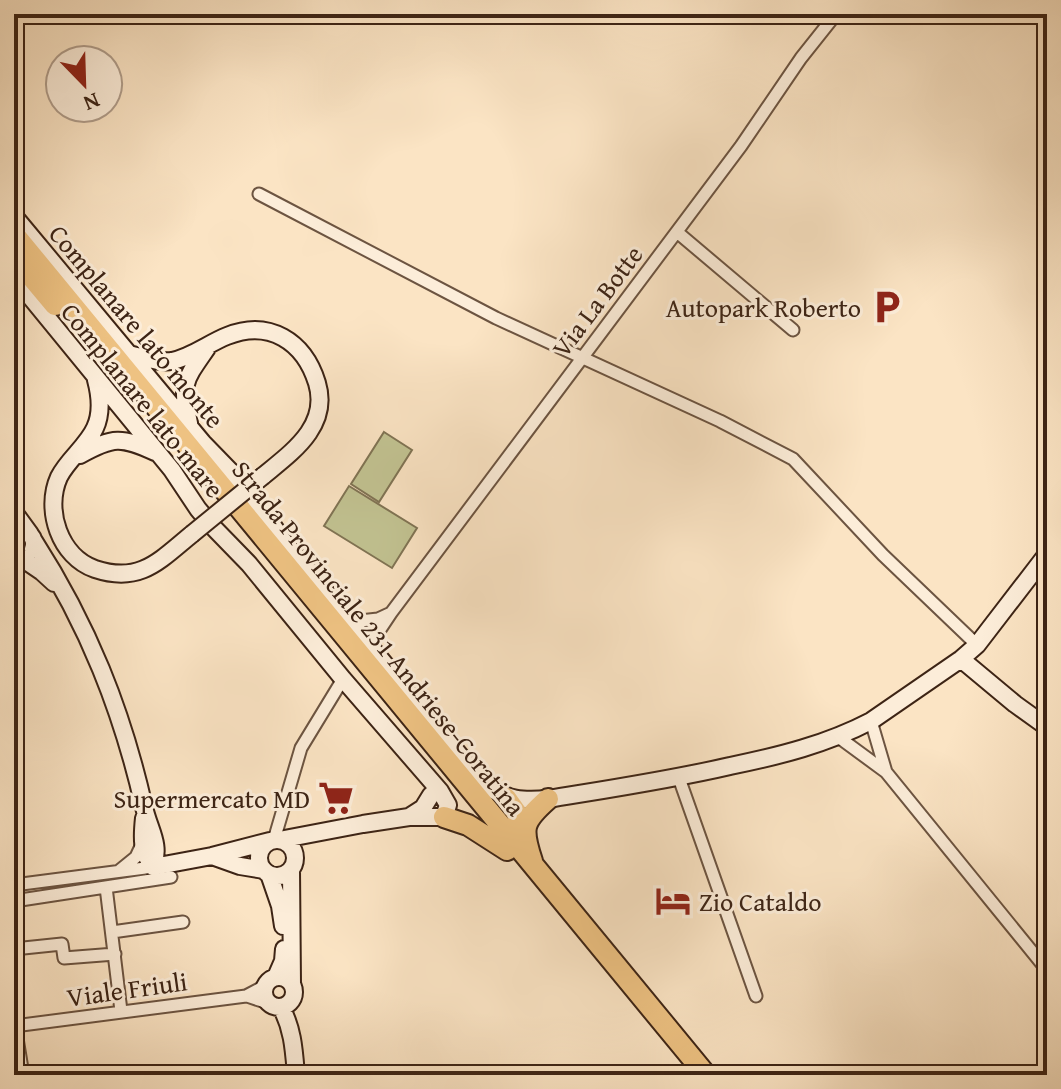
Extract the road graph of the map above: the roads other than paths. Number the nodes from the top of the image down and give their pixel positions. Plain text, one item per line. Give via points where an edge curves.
1 (836, 14) edge
2 (259, 194) dead end
3 (14, 216) edge
4 (677, 232) junction
5 (14, 234) edge
6 (14, 256) edge
7 (14, 277) edge
8 (793, 330) dead end
9 (207, 348) junction
10 (129, 354) junction
11 (583, 358) junction
12 (171, 361) junction
13 (96, 378) junction
14 (185, 380) junction
15 (156, 387) junction
16 (128, 417) junction
17 (95, 429) junction
18 (191, 429) junction
19 (113, 439) junction
20 (158, 453) junction
21 (72, 459) junction
22 (14, 512) edge
23 (23, 535) edge
24 (16, 554) edge
25 (1047, 554) edge
26 (70, 601) junction
27 (391, 613) junction
28 (351, 622) junction
29 (977, 645) junction
30 (369, 646) junction
31 (961, 659) junction
32 (343, 679) junction
33 (871, 721) junction
34 (1047, 727) edge
35 (837, 736) junction
36 (421, 772) junction
37 (886, 772) junction
38 (679, 778) junction
39 (431, 795) junction
40 (506, 798) junction
41 (548, 799) junction
42 (409, 817) junction
43 (444, 817) junction
44 (334, 829) junction
45 (525, 829) junction
46 (149, 841) junction
47 (274, 841) junction
48 (507, 850) junction
49 (212, 856) junction
50 (180, 862) junction
51 (293, 865) junction
52 (153, 867) junction
53 (535, 869) junction
54 (116, 872) junction
55 (266, 872) junction
56 (171, 877) dead end
57 (14, 885) edge
58 (106, 887) junction
59 (14, 901) edge
60 (183, 922) dead end
61 (112, 932) junction
62 (14, 949) edge
63 (115, 954) junction
64 (1047, 970) edge
65 (293, 989) junction
66 (272, 993) junction
67 (756, 996) dead end
68 (121, 1011) junction
69 (15, 1026) edge
70 (293, 1042) junction
71 (23, 1075) edge
72 (296, 1075) edge
73 (689, 1075) edge
74 (706, 1075) edge

1 - 4 street, Via La Botte
2 - 11 street
3 - 10 main road, Complanare lato monte
4 - 8 street
4 - 11 street, Via La Botte
5 - 53 highway, Strada Provinciale 231 Andriese-Coratina
6 - 48 highway, Strada Provinciale 231 Andriese-Coratina
7 - 13 main road, Complanare lato mare
9 - 12 main road
9 - 14 main road
9 - 21 main road, bridge via 225,336 266,331 291,342 313,370 320,405 316,421 295,449 263,476 149,567 119,574 91,568 69,552 56,524 54,491
10 - 12 main road
10 - 15 main road, Complanare lato monte
11 - 27 street, Via La Botte
11 - 29 street via 793,459
12 - 15 main road
13 - 16 main road, Complanare lato mare
13 - 17 main road via 100,396
14 - 15 main road
14 - 18 main road
15 - 18 main road, Complanare lato monte
16 - 17 main road
16 - 19 main road
16 - 20 main road, Complanare lato mare
17 - 21 main road
18 - 28 main road, Complanare lato monte via 254,498
19 - 20 main road
19 - 21 main road
20 - 32 main road, Complanare lato mare via 198,509
22 - 23 main road
23 - 24 main road via 31,552
23 - 26 main road
24 - 26 main road
25 - 29 main road
26 - 46 main road via 129,746
27 - 28 street
27 - 30 street, Via La Botte
28 - 30 main road, Complanare lato monte
29 - 31 main road
30 - 40 main road, Complanare lato monte via 485,786
31 - 33 main road
31 - 34 main road
32 - 36 main road, Complanare lato mare
32 - 47 street via 301,748
33 - 35 main road
33 - 37 street
35 - 37 street
35 - 38 main road
36 - 39 main road, Complanare lato mare
36 - 43 main road, Complanare lato mare via 444,797
37 - 64 street
38 - 41 main road
38 - 67 street
39 - 42 main road
39 - 43 main road, Complanare lato mare
40 - 41 main road
40 - 45 highway
41 - 45 highway via 531,814
42 - 43 main road
42 - 44 main road
43 - 48 highway via 468,825
44 - 47 main road
44 - 51 main road
45 - 53 highway
46 - 50 main road
46 - 52 main road via 146,858
46 - 54 street
47 - 49 main road
47 - 51 main road via 289,845
47 - 55 main road via 260,854
48 - 73 highway, Strada Provinciale 231 Andriese-Coratina
49 - 50 main road
49 - 55 main road
50 - 52 main road
51 - 55 main road via 280,875
51 - 65 main road
52 - 54 street
53 - 74 highway, Strada Provinciale 231 Andriese-Coratina
54 - 57 street
55 - 66 main road via 280,906 283,936 283,961
56 - 58 street
58 - 59 street
58 - 61 street
60 - 61 street
61 - 63 street
62 - 63 street via 62,944 64,958
63 - 68 street
65 - 66 main road via 285,978
65 - 66 main road via 290,1003
65 - 70 main road
66 - 68 street, Viale Friuli
66 - 70 main road
68 - 69 street, Viale Friuli
69 - 71 street
70 - 72 main road

